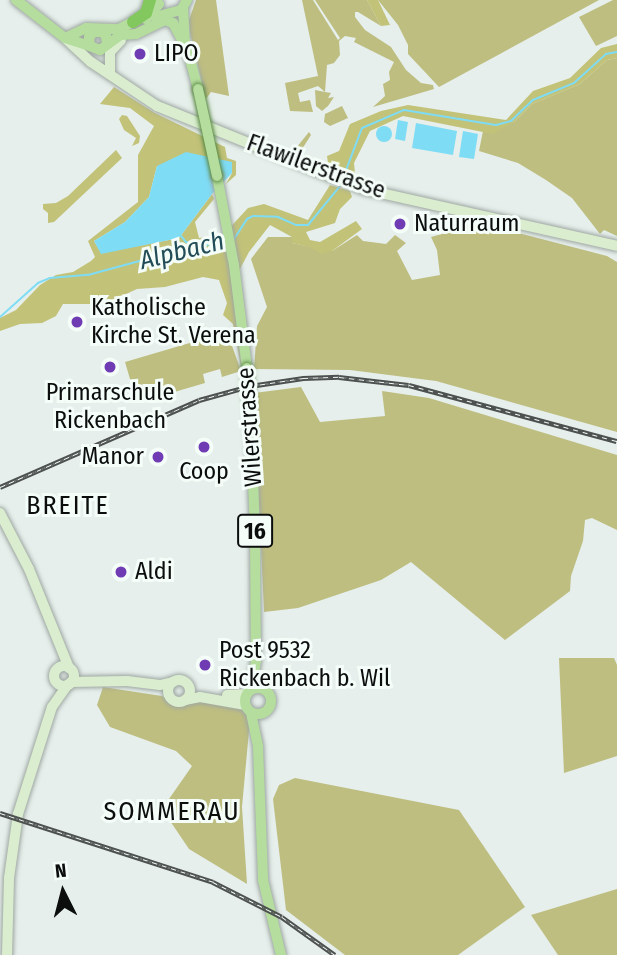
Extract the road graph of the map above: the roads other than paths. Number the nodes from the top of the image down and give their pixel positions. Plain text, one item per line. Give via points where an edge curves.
1 (16, 0) edge
2 (155, 1) edge
3 (181, 7) edge
4 (131, 29) junction
5 (69, 39) junction
6 (98, 43) junction
7 (186, 46) junction
8 (108, 72) junction
9 (617, 246) edge
10 (0, 513) edge
11 (56, 642) junction
12 (57, 669) junction
13 (70, 677) junction
14 (56, 681) junction
15 (173, 682) junction
16 (119, 684) junction
17 (188, 685) junction
18 (170, 697) junction
19 (252, 698) junction
20 (184, 700) junction
21 (52, 707) junction
22 (268, 710) junction
23 (258, 747) junction
24 (7, 955) edge
25 (281, 955) edge

1 - 5 main road
2 - 3 main road, 16
2 - 4 highway
2 - 6 main road via 135,25
3 - 4 main road
3 - 7 main road, 16
3 - 7 main road via 187,16
4 - 5 main road via 86,27
4 - 6 main road
4 - 7 main road via 169,20
4 - 8 main road via 110,52
5 - 6 main road
5 - 8 main road, Flawilerstrasse
6 - 8 main road
7 - 19 main road, Wilerstrasse / 16, bridge via 227,222 247,368 256,660
8 - 9 main road, Flawilerstrasse via 174,114 367,190
10 - 11 main road via 29,569
11 - 12 main road
11 - 13 main road
12 - 13 main road
12 - 14 main road
13 - 14 main road
13 - 16 main road
13 - 21 main road
14 - 21 main road
15 - 16 main road
15 - 17 main road
15 - 18 main road
16 - 18 main road
17 - 19 main road via 208,693
17 - 20 main road via 190,693
18 - 20 main road via 176,702
19 - 20 main road
19 - 22 main road via 260,715
19 - 22 main road via 271,699
19 - 23 main road, Wilerstrasse / 16
21 - 24 main road via 16,822
22 - 23 main road, Wilerstrasse / 16
23 - 25 main road, Wilerstrasse / 16 via 262,880

